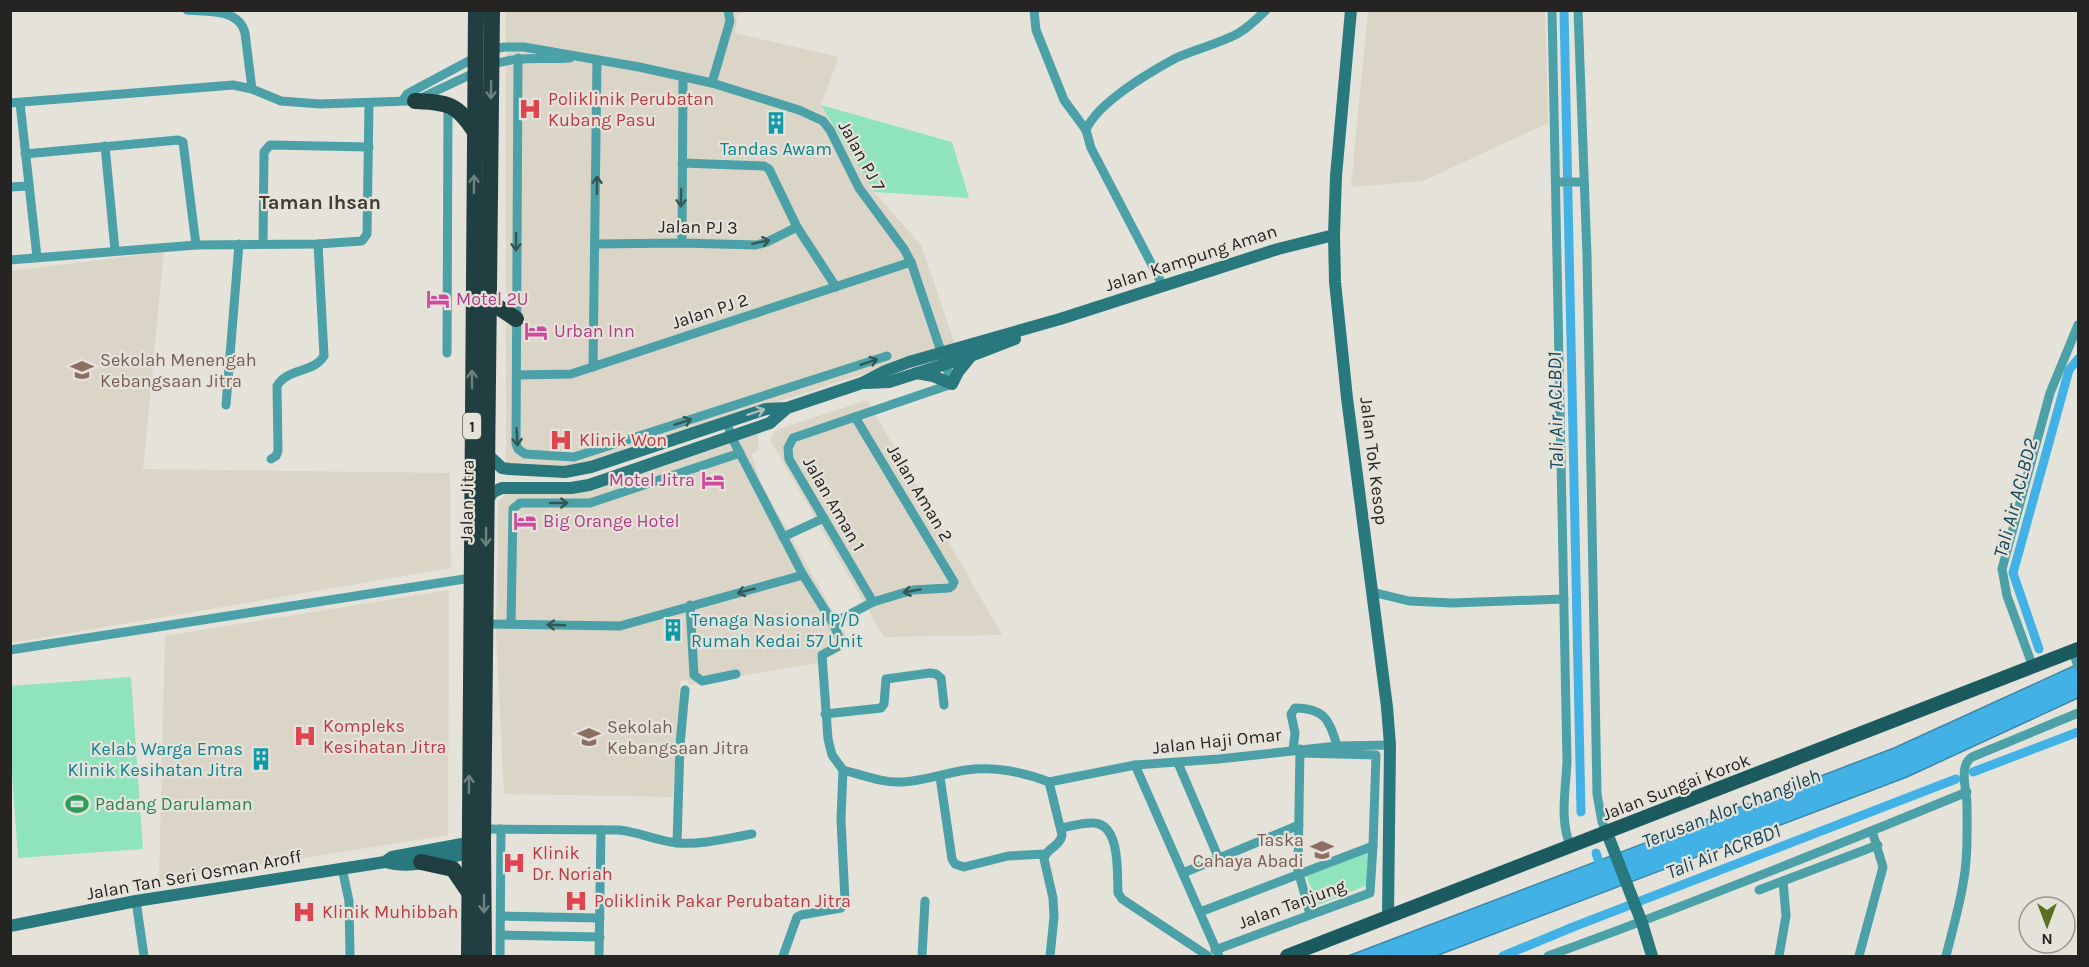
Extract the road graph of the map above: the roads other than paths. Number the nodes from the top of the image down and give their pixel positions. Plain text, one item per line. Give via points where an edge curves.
1 (187, 10) edge
2 (476, 10) edge
3 (492, 10) edge
4 (728, 10) edge
5 (1034, 10) edge
6 (1266, 10) edge
7 (1352, 10) edge
8 (1552, 10) edge
9 (1578, 10) edge
10 (492, 57) junction
11 (578, 57) junction
12 (518, 58) junction
13 (597, 60) junction
14 (475, 64) junction
15 (683, 77) junction
16 (712, 83) junction
17 (252, 89) junction
18 (409, 100) junction
19 (15, 103) edge
20 (369, 103) junction
21 (448, 105) junction
22 (1086, 130) junction
23 (475, 132) junction
24 (105, 147) junction
25 (369, 147) junction
26 (25, 154) junction
27 (682, 164) junction
28 (1556, 182) junction
29 (1575, 182) junction
30 (29, 186) junction
31 (10, 187) edge
32 (797, 227) junction
33 (1334, 235) junction
34 (682, 243) junction
35 (239, 244) junction
36 (263, 244) junction
37 (318, 244) junction
38 (595, 244) junction
39 (196, 245) junction
40 (115, 250) junction
41 (37, 257) junction
42 (10, 260) edge
43 (911, 262) junction
44 (1163, 286) junction
45 (836, 287) junction
46 (489, 301) junction
47 (516, 319) junction
48 (1060, 320) junction
49 (2079, 325) edge
50 (447, 352) dead end
51 (887, 356) dead end
52 (971, 356) junction
53 (943, 357) junction
54 (593, 367) junction
55 (912, 374) junction
56 (517, 375) junction
57 (862, 383) junction
58 (952, 384) junction
59 (226, 405) dead end
60 (787, 408) junction
61 (855, 417) junction
62 (727, 422) junction
63 (731, 436) junction
64 (740, 453) junction
65 (487, 454) junction
66 (272, 459) dead end
67 (486, 502) junction
68 (824, 518) junction
69 (783, 537) junction
70 (803, 575) junction
71 (471, 578) junction
72 (1372, 592) junction
73 (1564, 599) junction
74 (873, 602) junction
75 (690, 605) junction
76 (833, 623) junction
77 (486, 624) junction
78 (512, 624) junction
79 (10, 650) edge
80 (2077, 657) edge
81 (2033, 667) junction
82 (736, 674) dead end
83 (685, 690) dead end
84 (944, 705) dead end
85 (2079, 713) edge
86 (825, 714) junction
87 (1390, 745) junction
88 (1337, 746) junction
89 (1298, 751) junction
90 (1178, 763) junction
91 (1135, 765) junction
92 (843, 770) junction
93 (940, 777) junction
94 (1048, 782) junction
95 (1968, 792) junction
96 (1299, 825) junction
97 (1062, 828) junction
98 (501, 829) junction
99 (601, 830) junction
100 (1872, 831) junction
101 (752, 834) dead end
102 (1609, 837) junction
103 (677, 843) junction
104 (478, 844) junction
105 (1878, 845) junction
106 (1373, 846) junction
107 (1571, 847) junction
108 (1045, 854) junction
109 (1219, 859) junction
110 (385, 861) junction
111 (421, 862) junction
112 (342, 868) junction
113 (1183, 873) junction
114 (1298, 876) junction
115 (1783, 881) junction
116 (1760, 890) dead end
117 (469, 892) junction
118 (136, 901) junction
119 (925, 901) dead end
120 (1200, 912) junction
121 (1310, 914) junction
122 (501, 916) junction
123 (1388, 916) junction
124 (600, 918) junction
125 (1641, 918) junction
126 (10, 926) edge
127 (501, 935) junction
128 (600, 937) junction
129 (1214, 954) edge
130 (144, 957) edge
131 (350, 957) edge
132 (468, 957) edge
133 (484, 957) edge
134 (501, 957) edge
135 (599, 957) edge
136 (783, 957) edge
137 (922, 957) edge
138 (1050, 957) edge
139 (1287, 957) edge
140 (1548, 957) edge
141 (1652, 957) edge
142 (1779, 957) edge
143 (1859, 957) edge
144 (1946, 957) edge

1 - 17 street via 223,13 233,16 244,27
2 - 14 highway, Jalan Jitra / 1
3 - 10 highway, Jalan Jitra / 1
4 - 16 street via 730,21
5 - 22 street via 1036,30 1064,100
6 - 22 street via 1240,33 1177,58 1146,76 1104,105
7 - 33 street, Jalan Tok Kesop
8 - 28 street
9 - 29 street
10 - 11 street via 504,47
10 - 12 street
10 - 14 street
10 - 14 street
10 -> 46 highway, Jalan Jitra / 1
11 - 12 street
11 - 13 street, Jalan PJ 7
12 -> 47 street
13 - 15 street, Jalan PJ 7
38 -> 13 street
14 - 18 street
14 - 18 street via 407,94
14 - 23 highway, Jalan Jitra / 1
15 - 16 street, Jalan PJ 7
15 - 27 street
16 - 43 street, Jalan PJ 7 via 823,121 859,188
17 - 19 street via 233,85
17 - 20 street via 281,101
18 - 20 street
18 - 21 highway
19 - 26 street
20 - 25 street
21 - 23 highway via 459,111
21 - 50 street
22 - 44 street via 1091,148
71 -> 23 highway, Jalan Jitra / 1
24 - 26 street
24 - 39 street via 183,142
24 - 40 street
25 - 36 street via 266,148
25 - 37 street via 366,238 357,243
26 - 30 street
27 - 32 street via 767,167
27 -> 34 street
28 - 29 street
28 - 73 street
29 - 102 street via 1597,794
30 - 31 street
30 - 41 street
34 -> 32 street, Jalan PJ 3 via 756,245
32 - 45 street
33 - 44 street, Jalan Kampung Aman
33 - 72 street, Jalan Tok Kesop via 1340,333
34 - 38 street, Jalan PJ 3
35 - 36 street
35 - 39 street
35 - 59 street
36 - 37 street
37 - 66 street via 324,356 315,365 285,376 277,386 278,451
38 - 54 street
39 - 40 street
40 - 41 street
41 - 42 street
43 - 45 street, Jalan PJ 2
43 - 53 street, Jalan PJ 7
44 - 48 street, Jalan Kampung Aman
45 - 54 street, Jalan PJ 2
46 - 47 highway
46 - 65 highway, Jalan Jitra / 1
47 - 56 street
48 - 52 street, Jalan Kampung Aman
48 - 53 street, Jalan Kampung Aman
49 - 81 street via 2050,393 2003,559 2003,585
56 -> 51 street via 518,449 525,454 574,457
52 - 53 street, Jalan Kampung Aman
52 - 58 street
53 - 55 street, Jalan Kampung Aman
53 - 57 street, Jalan Kampung Aman via 885,371
53 - 58 street, Jalan PJ 7
54 - 56 street, Jalan PJ 2 via 565,376
55 - 57 street, Jalan Kampung Aman via 889,382
55 - 58 street via 933,376
57 - 60 street, Jalan Kampung Aman
58 - 61 street
62 -> 60 street, Jalan Kampung Aman via 766,409
60 - 63 street, Jalan Kampung Aman via 770,423
61 - 68 street, Jalan Aman 1 via 793,438 788,448 789,459
61 -> 74 street, Jalan Aman 2 via 954,582 952,586 913,590
62 - 63 street
62 - 65 street, Jalan Kampung Aman via 577,471 509,470
63 - 64 street
63 - 67 street, Jalan Kampung Aman via 589,485 502,488
64 - 69 street
78 -> 64 street via 516,505 590,503
65 - 67 highway, Jalan Jitra / 1
67 -> 77 highway, Jalan Jitra / 1
68 - 69 street
68 - 74 street, Jalan Aman 1
69 - 70 street
70 -> 75 street
70 - 76 street
71 - 79 street
104 -> 71 highway, Jalan Jitra / 1
72 - 73 street via 1409,601 1452,603
72 - 87 street, Jalan Tok Kesop
73 - 107 street via 1564,824
74 - 76 street
75 -> 78 street via 620,626
75 - 82 street via 694,675 702,681
76 - 86 street via 841,642 822,655
77 - 78 street
77 - 104 highway, Jalan Jitra / 1
80 - 81 main road, Jalan Sungai Korok
81 - 102 main road, Jalan Sungai Korok
83 - 103 street
84 - 86 street via 941,678 930,673 886,679 881,708
85 - 95 street via 1968,759 1964,772
86 - 92 street via 832,755
87 - 88 street, Jalan Haji Omar
87 - 123 street, Jalan Tok Kesop
88 - 89 street, Jalan Haji Omar
88 - 89 street via 1320,712 1295,708 1291,714
89 - 90 street, Jalan Haji Omar
89 - 96 street
89 - 106 street via 1376,755
90 - 91 street, Jalan Haji Omar
90 - 109 street
91 - 94 street, Jalan Haji Omar
91 - 113 street
92 - 93 street via 886,781
92 - 136 street via 844,904 841,908 797,917
93 - 94 street via 990,768
93 - 108 street via 955,864 964,867 1008,856
94 - 97 street
95 - 100 street
95 - 144 street via 1964,883
96 - 109 street
96 - 114 street
97 - 108 street via 1061,842
97 - 129 street via 1092,822 1104,827 1114,840 1118,893 1122,899
98 - 99 street
98 - 104 street
98 - 122 street
99 - 103 street via 631,831
99 - 124 street
100 - 105 street
100 - 125 street
101 - 103 street via 700,844
102 - 107 main road, Jalan Sungai Korok
102 - 125 street
104 - 110 street, Jalan Tan Seri Osman Aroff
104 - 111 street, Jalan Tan Seri Osman Aroff
104 - 117 highway, Jalan Jitra / 1
104 -> 133 highway, Jalan Jitra / 1
105 - 115 street
105 - 143 street via 1883,867
106 - 114 street
106 - 121 street, Jalan Tanjung via 1370,893
107 - 123 main road, Jalan Sungai Korok
108 - 138 street via 1054,917
109 - 113 street
110 - 111 street, Jalan Tan Seri Osman Aroff via 397,865
110 - 112 street, Jalan Tan Seri Osman Aroff
111 - 117 highway via 453,869
112 - 118 street, Jalan Tan Seri Osman Aroff
112 - 131 street via 348,901
113 - 120 street
114 - 120 street
114 - 121 street
115 - 116 street
115 - 142 street via 1786,916
117 - 132 highway, Jalan Jitra / 1
118 - 126 street, Jalan Tan Seri Osman Aroff
118 - 130 street
119 - 137 street
120 - 129 street
121 - 129 street, Jalan Tanjung
122 - 124 street
122 - 127 street
123 - 139 main road, Jalan Sungai Korok
124 - 128 street
125 - 140 street
125 - 141 street
127 - 128 street
127 - 134 street
128 - 135 street

